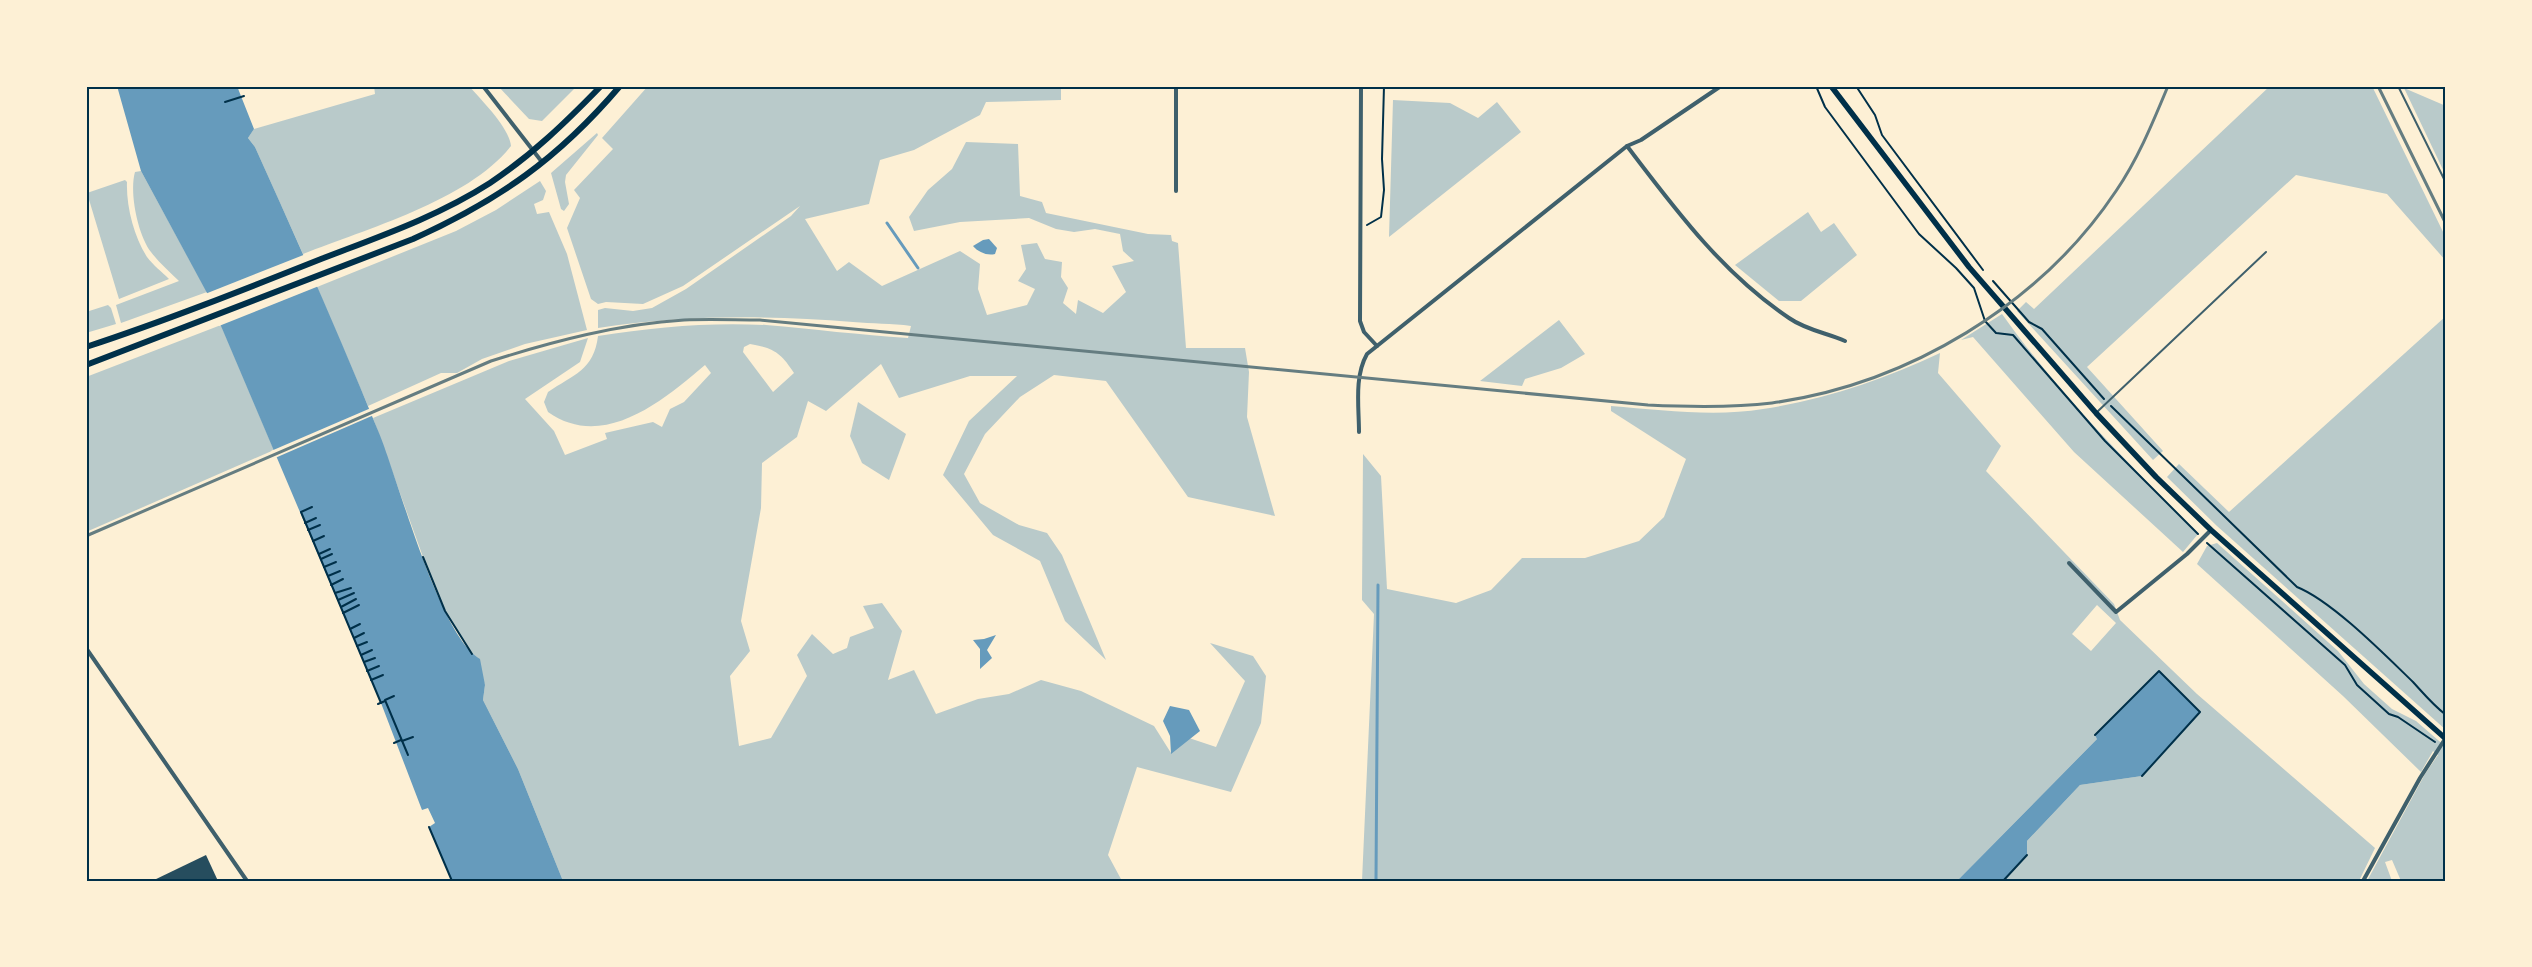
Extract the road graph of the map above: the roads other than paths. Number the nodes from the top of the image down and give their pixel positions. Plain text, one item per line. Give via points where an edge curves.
1 (483, 86) edge
2 (601, 86) edge
3 (620, 86) edge
4 (1176, 86) edge
5 (1361, 86) edge
6 (1721, 86) edge
7 (1831, 86) edge
8 (2398, 86) edge
9 (1627, 146) junction
10 (534, 151) junction
11 (543, 164) junction
12 (2446, 183) edge
13 (1176, 191) dead end
14 (2266, 252) dead end
15 (1845, 341) dead end
16 (1377, 346) junction
17 (86, 348) edge
18 (86, 365) edge
19 (2096, 413) junction
20 (1359, 432) dead end
21 (2211, 530) junction
22 (2069, 563) dead end
23 (86, 648) edge
24 (2446, 739) edge
25 (247, 881) edge
26 (2363, 881) edge

1 - 10 street
2 - 10 main road
3 - 11 main road via 572,139
4 - 13 street
5 - 16 street via 1360,321 1364,332
6 - 9 street
7 - 19 main road via 1968,267
8 - 12 lane
9 - 15 street via 1701,241 1726,267 1789,318
9 - 16 street
10 - 11 street
10 - 17 main road via 489,183 408,226
11 - 18 main road via 455,220
14 - 19 lane
16 - 20 street via 1361,365
19 - 21 main road
21 - 22 street via 2116,612
21 - 24 main road
23 - 25 street
24 - 26 street via 2420,778

